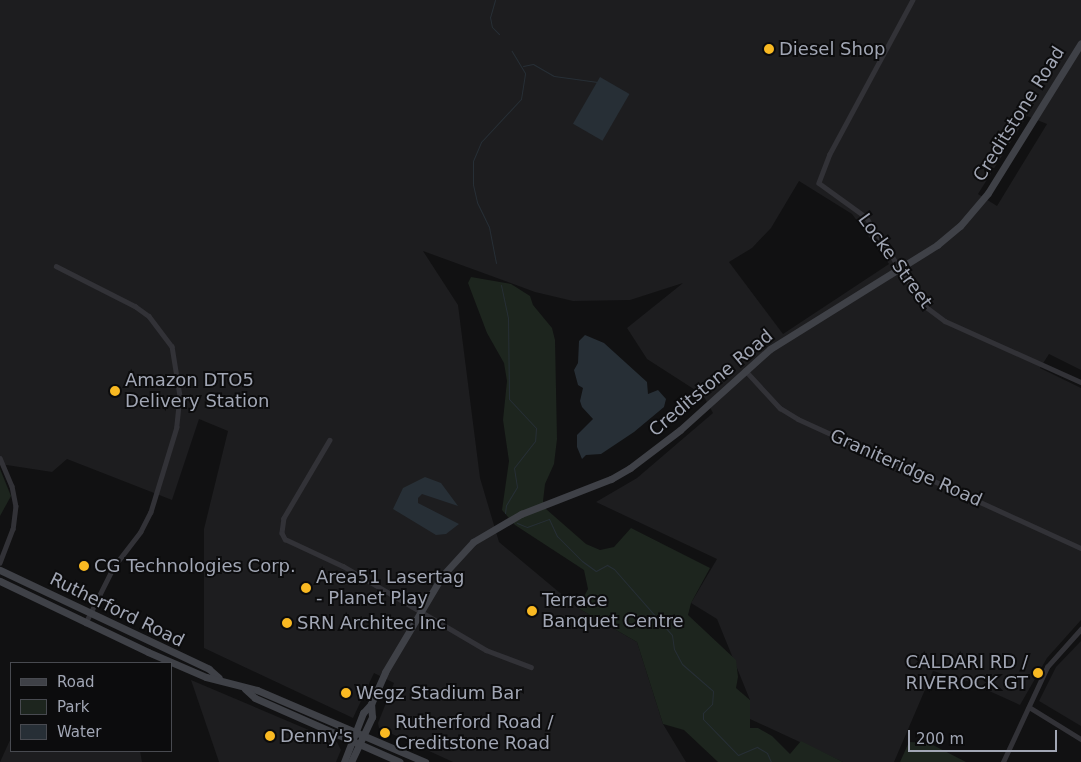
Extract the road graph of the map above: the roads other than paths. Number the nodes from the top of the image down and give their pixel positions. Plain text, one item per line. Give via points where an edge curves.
1 (913, 0) edge
2 (1081, 43) edge
3 (56, 266) dead end
4 (900, 269) junction
5 (745, 370) junction
6 (1081, 382) edge
7 (330, 440) dead end
8 (0, 458) edge
9 (1081, 548) edge
10 (0, 563) edge
11 (0, 570) edge
12 (0, 581) edge
13 (419, 610) junction
14 (91, 613) junction
15 (85, 624) junction
16 (1081, 629) edge
17 (187, 665) junction
18 (531, 667) dead end
19 (244, 689) junction
20 (371, 704) junction
21 (1029, 707) junction
22 (355, 731) junction
23 (364, 734) junction
24 (352, 739) junction
25 (1081, 739) edge
26 (361, 743) junction
27 (344, 762) edge
28 (351, 762) edge
29 (400, 762) edge
30 (425, 762) edge
31 (1003, 762) edge

1 - 4 street, Locke Street via 818,180 821,186 866,217
2 - 4 street, Creditstone Road via 972,213 937,245
3 - 14 street via 150,316 172,346 178,372 177,427 150,512 141,532 114,567
4 - 5 street, Creditstone Road via 770,349
4 - 6 street, Locke Street via 926,306 945,322
5 - 9 street, Graniteridge Road via 780,408 798,419
5 - 13 street, Creditstone Road via 680,430 630,468 521,514 481,536 442,576
7 - 13 street via 284,518 282,532 290,542 343,566
8 - 10 street via 12,486 16,506 13,529
11 - 14 street, Rutherford Road
12 - 15 street, Rutherford Road
13 - 18 street via 486,650
13 - 20 street, Creditstone Road
14 - 15 street
14 - 17 street, Rutherford Road
15 - 17 street, Rutherford Road
16 - 21 street via 1054,656
17 - 19 street, Rutherford Road
19 - 22 street, Rutherford Road via 257,690
19 - 24 street, Rutherford Road via 255,698
20 - 22 street, Creditstone Road
20 - 23 street, Creditstone Road via 372,717
21 - 25 street
21 - 31 street
22 - 23 street, Rutherford Road
22 - 24 street, Creditstone Road
23 - 26 street, Creditstone Road
23 - 30 street, Rutherford Road
24 - 26 street, Rutherford Road
24 - 27 street, Creditstone Road
26 - 28 street, Creditstone Road
26 - 29 street, Rutherford Road

